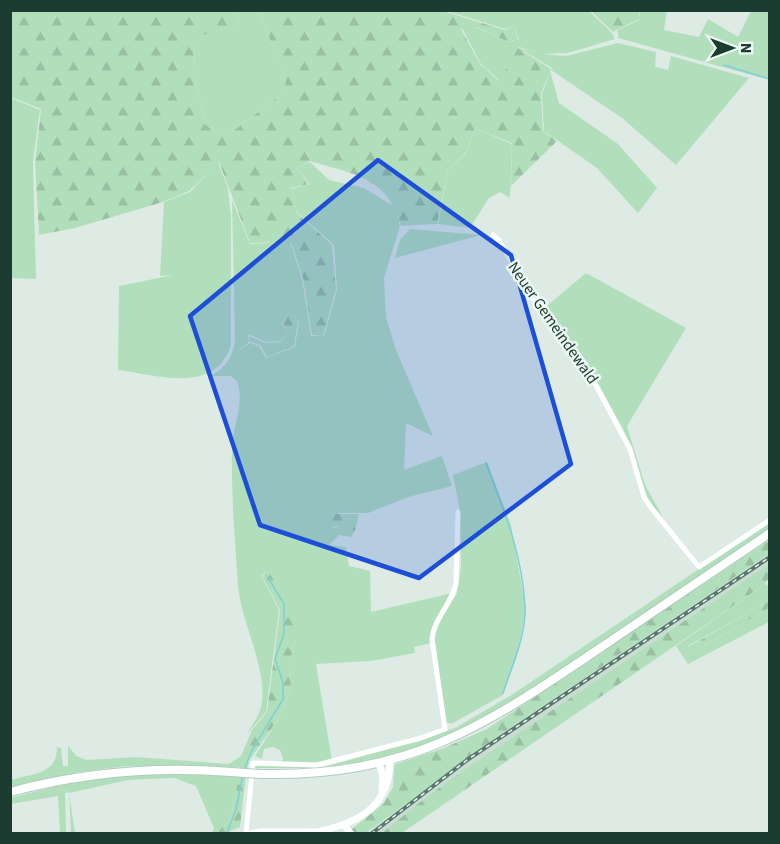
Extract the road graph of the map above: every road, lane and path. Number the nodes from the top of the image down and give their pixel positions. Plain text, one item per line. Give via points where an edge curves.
1 (493, 235) dead end
2 (458, 512) dead end
3 (770, 520) edge
4 (770, 533) edge
5 (390, 760) junction
6 (379, 763) junction
7 (10, 792) edge
8 (376, 804) junction
9 (344, 825) junction
10 (321, 831) joint
11 (245, 833) edge
12 (309, 833) edge
13 (351, 834) edge

1 - 3 street, Neuer Gemeindewald via 530,295 584,363 630,449 644,497 699,567
2 - 11 street via 454,595 432,630 445,729 316,765 253,763
4 - 5 main road via 505,711 448,741
5 - 6 main road
5 - 8 street via 387,786
6 - 7 main road, bridge via 326,772 261,774 130,770
6 - 8 street via 383,786
8 - 9 street
9 - 10 street
9 - 13 street
10 - 12 street
11 - 12 street

